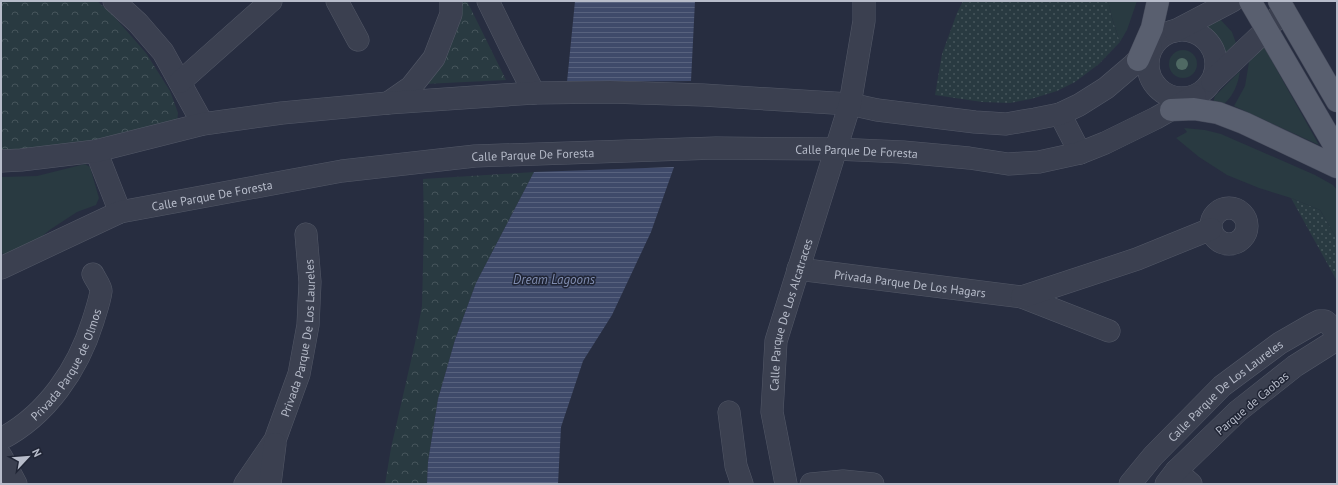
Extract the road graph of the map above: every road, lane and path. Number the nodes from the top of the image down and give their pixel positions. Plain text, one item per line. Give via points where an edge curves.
1 (114, 1) edge
2 (271, 1) edge
3 (337, 1) edge
4 (451, 1) edge
5 (488, 1) edge
6 (864, 1) edge
7 (1158, 1) edge
8 (1232, 1) edge
9 (1250, 1) edge
10 (1281, 6) edge
11 (1266, 30) junction
12 (1166, 37) junction
13 (358, 40) dead end
14 (1138, 60) junction
15 (1212, 81) junction
16 (180, 82) junction
17 (534, 93) junction
18 (1195, 96) junction
19 (1337, 101) edge
20 (388, 102) junction
21 (850, 104) junction
22 (1171, 110) junction
23 (1060, 114) junction
24 (203, 124) junction
25 (835, 149) junction
26 (1337, 150) edge
27 (96, 151) junction
28 (1080, 153) junction
29 (1, 161) edge
30 (1337, 167) edge
31 (120, 212) junction
32 (1211, 229) dead end
33 (306, 234) dead end
34 (1, 268) edge
35 (798, 269) junction
36 (93, 274) dead end
37 (1022, 297) junction
38 (1332, 327) joint
39 (1109, 331) dead end
40 (729, 412) dead end
41 (1, 439) edge
42 (275, 440) junction
43 (1, 456) edge
44 (1177, 480) edge
45 (16, 484) edge
46 (245, 484) edge
47 (270, 484) edge
48 (742, 484) edge
49 (786, 484) edge
50 (811, 484) edge
51 (872, 484) edge
52 (1130, 484) edge

1 - 16 street via 138,23 163,52
2 - 16 street
3 - 13 street
4 - 20 street via 451,14 434,58 411,87
5 - 17 street
6 - 21 street, Calle Parque De Los Alcatraces via 864,21
7 - 14 main road via 1152,28
8 - 12 street
9 - 11 main road
10 - 11 street
10 - 19 main road
11 - 15 street
11 - 26 main road
12 - 14 street
12 - 15 street via 1186,30 1206,40 1216,59
12 - 18 street via 1151,52 1150,74 1155,84 1173,97
14 - 23 street via 1106,88
15 - 18 street
16 - 24 street
17 - 20 street
17 - 21 street via 626,92
18 - 22 street, Calle Parque De Foresta
20 - 24 street
21 - 23 street via 878,110 1006,124
21 - 25 street, Calle Parque De Los Alcatraces
22 - 28 street, Calle Parque De Foresta
22 - 30 main road via 1194,109 1218,113
23 - 28 street
24 - 27 street
25 - 28 street, Calle Parque De Foresta via 903,152 1008,164 1039,162
25 - 31 street, Calle Parque De Foresta via 716,148 476,156 342,171
25 - 35 street, Calle Parque De Los Alcatraces
27 - 29 street
27 - 31 street
31 - 34 street, Calle Parque De Foresta
32 - 37 street, Privada Parque De Los Hagars via 1137,259
33 - 42 street, Privada Parque De Los Laureles via 310,282 308,325 299,374
35 - 37 street, Privada Parque De Los Hagars
35 - 49 street, Calle Parque De Los Alcatraces via 776,341 772,412
36 - 41 street, Privada Parque de Olmos via 101,289 97,310 79,356 56,394 25,424
37 - 39 street, Privada Parque De Los Hagars
38 - 44 street, Parque de Caobas via 1336,334 1333,342 1295,366 1238,411
38 - 52 street, Calle Parque De Los Laureles via 1325,321 1313,324 1280,343 1222,386 1152,456
40 - 48 street via 736,466
42 - 46 street, Privada Parque De Los Laureles
42 - 47 street, Privada Parque De Los Laureles
43 - 45 street
50 - 51 street via 843,481

